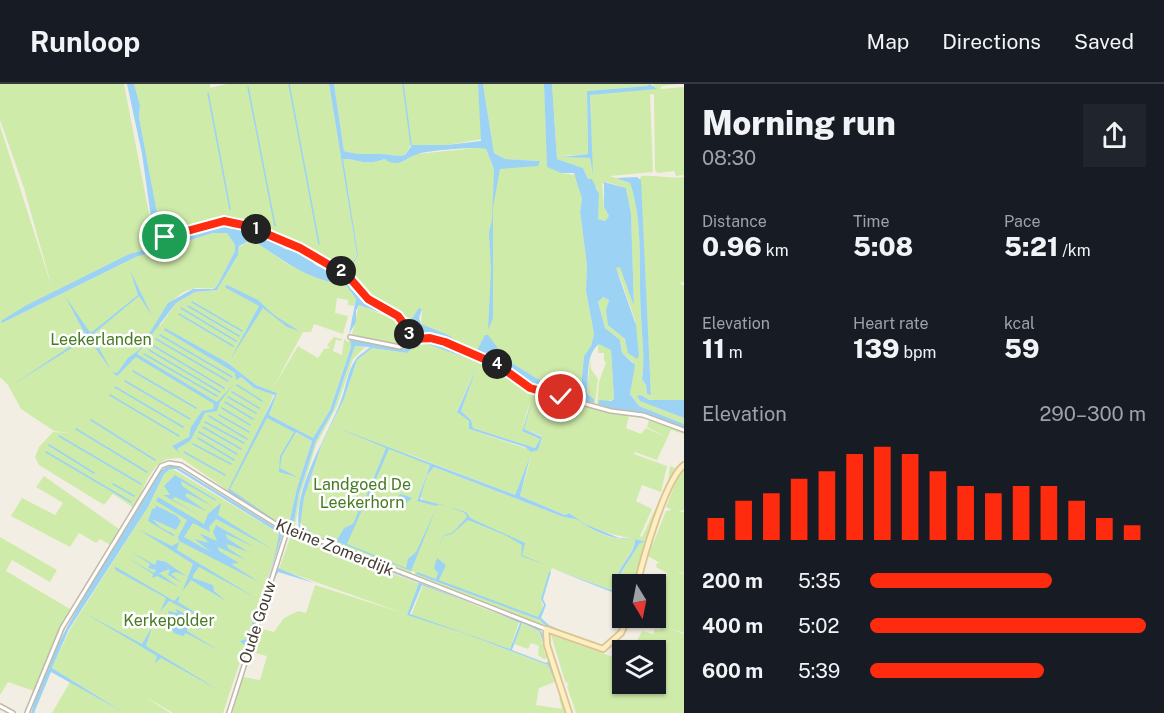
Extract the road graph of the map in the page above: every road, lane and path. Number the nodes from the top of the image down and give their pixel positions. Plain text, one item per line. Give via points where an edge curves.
1 (162, 238) dead end
2 (350, 338) dead end
3 (415, 339) junction
4 (684, 430) edge
5 (684, 465) edge
6 (287, 531) junction
7 (640, 574) edge
8 (623, 628) edge
9 (546, 629) junction
10 (0, 706) edge
11 (13, 713) edge
12 (27, 713) edge
13 (229, 713) edge
14 (569, 713) edge

1 - 3 street via 224,221 248,226 300,248 348,276 368,299 398,316
2 - 3 street via 400,346
3 - 4 street via 435,339 492,362 535,390 611,411 643,415
5 - 7 street via 672,478
6 - 9 street, Kleine Zomerdijk via 314,538
6 - 12 street, Kleine Zomerdijk via 181,465 161,466 67,620
6 - 13 street, Oude Gouw
8 - 9 street via 603,649
9 - 14 street via 547,645
10 - 11 street

